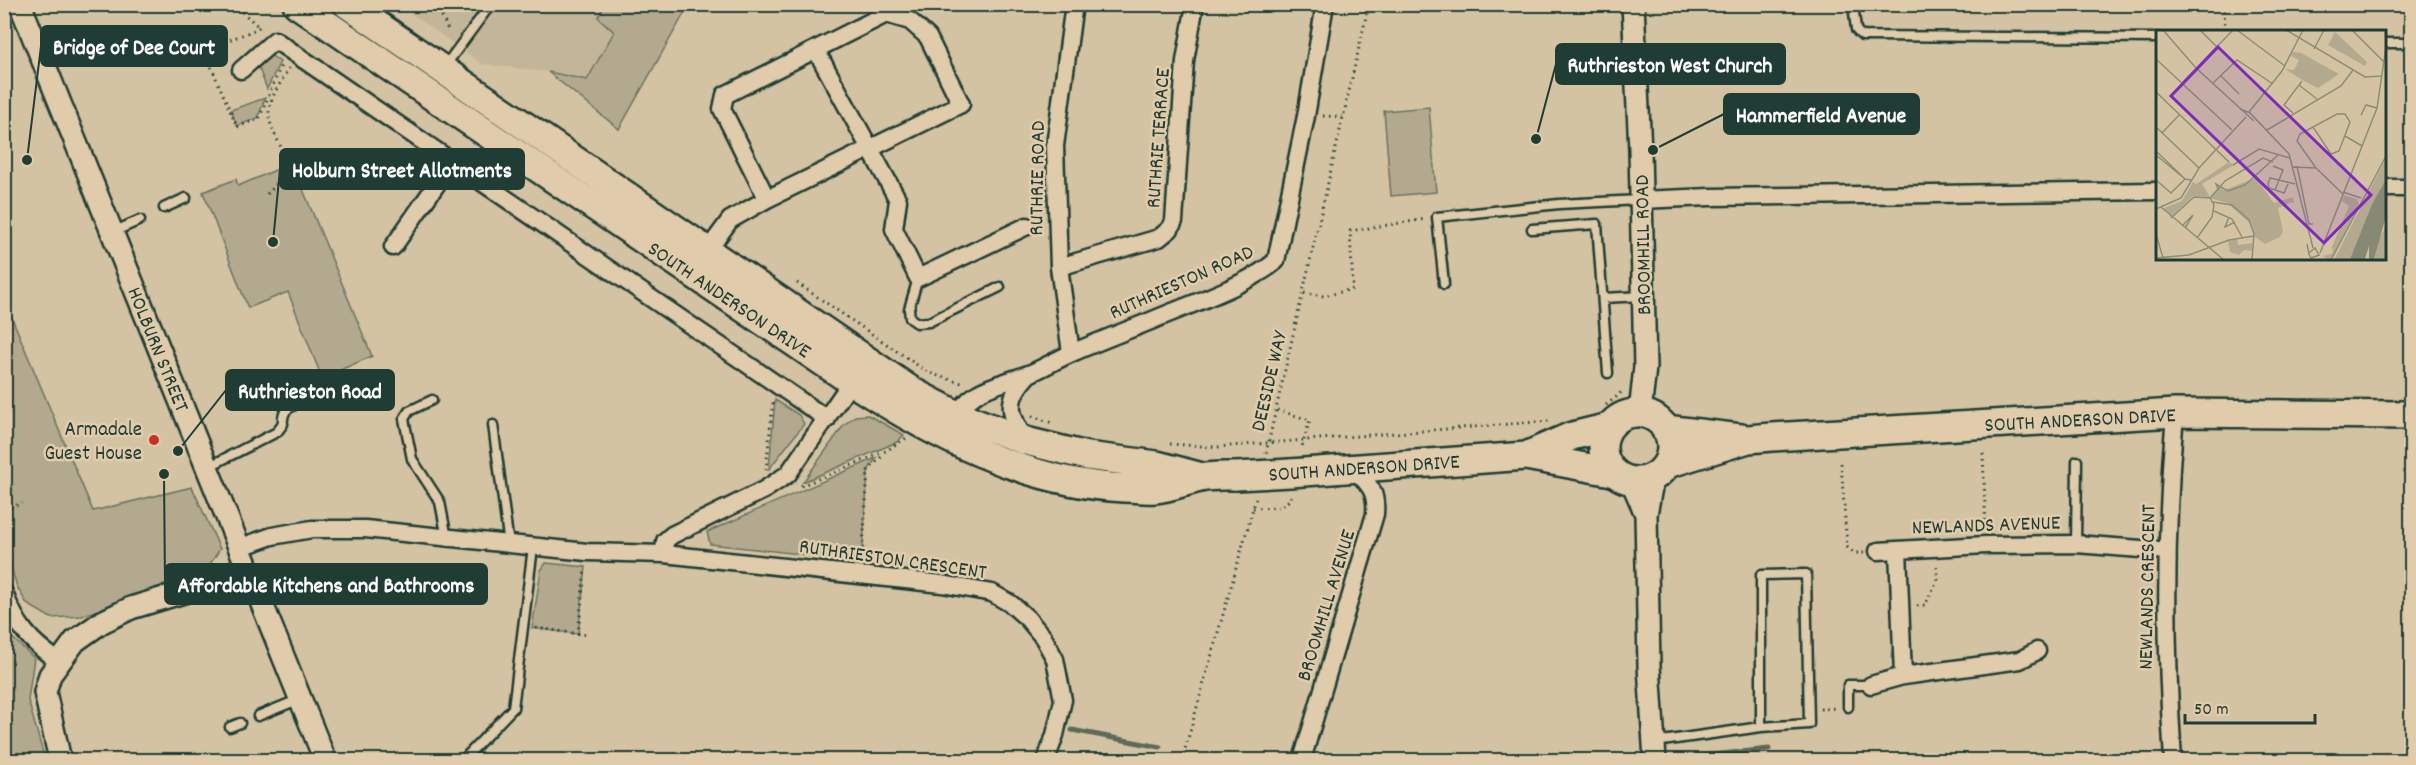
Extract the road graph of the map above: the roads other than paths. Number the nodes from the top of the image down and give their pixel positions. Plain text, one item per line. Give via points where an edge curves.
1 (20, 4) edge
2 (297, 4) edge
3 (347, 4) edge
4 (491, 4) edge
5 (1074, 4) edge
6 (1195, 4) edge
7 (1326, 4) edge
8 (1633, 4) edge
9 (1854, 4) edge
10 (2156, 38) edge
11 (2386, 43) edge
12 (2412, 43) edge
13 (816, 50) junction
14 (443, 69) junction
15 (241, 70) dead end
16 (870, 148) junction
17 (452, 162) junction
18 (2386, 188) edge
19 (2412, 188) edge
20 (2156, 191) edge
21 (186, 198) dead end
22 (767, 199) junction
23 (1640, 200) junction
24 (164, 208) dead end
25 (140, 220) dead end
26 (1028, 226) dead end
27 (1532, 229) dead end
28 (112, 232) junction
29 (393, 247) dead end
30 (708, 250) junction
31 (1059, 267) junction
32 (918, 278) junction
33 (1444, 284) dead end
34 (1000, 287) dead end
35 (1643, 296) junction
36 (1603, 298) junction
37 (1071, 353) junction
38 (859, 371) junction
39 (1608, 373) dead end
40 (1029, 374) junction
41 (432, 400) dead end
42 (303, 401) dead end
43 (1640, 413) junction
44 (2175, 413) junction
45 (2412, 415) edge
46 (1607, 416) junction
47 (826, 419) junction
48 (493, 425) dead end
49 (952, 426) junction
50 (1665, 429) junction
51 (1748, 439) junction
52 (1026, 441) junction
53 (1526, 456) junction
54 (2077, 460) dead end
55 (206, 468) junction
56 (1353, 468) junction
57 (1641, 474) junction
58 (1203, 477) junction
59 (447, 538) junction
60 (509, 544) junction
61 (2076, 544) junction
62 (533, 547) junction
63 (1898, 550) junction
64 (2167, 550) junction
65 (1878, 551) road end
66 (664, 554) junction
67 (242, 558) junction
68 (4, 593) edge
69 (2037, 651) dead end
70 (58, 660) junction
71 (1903, 676) junction
72 (1871, 685) joint
73 (300, 699) junction
74 (1848, 707) road end
75 (258, 716) dead end
76 (240, 723) dead end
77 (230, 727) dead end
78 (1761, 727) junction
79 (1654, 751) edge
80 (60, 760) edge
81 (325, 760) edge
82 (463, 760) edge
83 (1046, 760) edge
84 (1302, 760) edge
85 (2173, 760) edge

1 - 28 street, HOLBURN STREET
2 - 38 main road, SOUTH ANDERSON DRIVE
3 - 14 main road, SOUTH ANDERSON DRIVE
4 - 14 lane
5 - 31 street, RUTHRIE ROAD via 1055,146
6 - 31 street, RUTHRIE TERRACE via 1185,61 1174,221 1170,229 1159,238
7 - 37 street, RUTHRIESTON ROAD via 1276,261 1201,300
8 - 23 street, BROOMHILL ROAD
9 - 10 lane via 1856,30 1862,36
11 - 12 lane
13 - 16 street
13 - 16 street via 886,14 910,21 928,37 961,104
13 - 22 street via 728,92 721,103
14 - 30 main road, SOUTH ANDERSON DRIVE
15 - 17 street, SOUTH ANDERSON DRIVE via 275,40
16 - 22 street
16 - 32 street via 898,200 894,229
17 - 29 street
17 - 47 street, SOUTH ANDERSON DRIVE
18 - 19 street
20 - 23 street
21 - 24 lane
22 - 30 street via 730,220
23 - 33 lane via 1437,217
23 - 35 street, BROOMHILL ROAD
25 - 28 lane
26 - 32 street
27 - 36 lane via 1597,224
28 - 55 street, HOLBURN STREET
30 - 38 main road, SOUTH ANDERSON DRIVE
31 - 37 street, RUTHRIE ROAD
32 - 34 lane via 909,311 910,318 917,323 929,322
35 - 36 lane
35 - 43 street, BROOMHILL ROAD via 1645,370
36 - 39 lane
37 - 40 street, RUTHRIESTON ROAD
38 - 47 street
38 - 49 main road, SOUTH ANDERSON DRIVE via 900,413
40 - 49 street, RUTHRIESTON ROAD via 1006,379 972,398
40 - 52 street, RUTHRIESTON ROAD via 1011,401 1011,412
41 - 59 lane via 409,411 404,419 412,459 440,502
42 - 55 lane via 286,409 277,432
43 - 46 main road
43 - 50 main road via 1654,418
44 - 45 main road, SOUTH ANDERSON DRIVE
44 - 51 main road, SOUTH ANDERSON DRIVE
44 - 64 street, NEWLANDS CRESCENT
46 - 53 main road
46 - 57 main road via 1602,450 1605,462
47 - 66 street via 788,474 672,535 665,541
48 - 60 lane
49 - 52 main road, SOUTH ANDERSON DRIVE
49 - 58 main road, SOUTH ANDERSON DRIVE via 989,457 1039,473 1102,486 1156,489
50 - 51 main road
50 - 57 main road via 1670,452
51 - 57 main road
52 - 58 main road, SOUTH ANDERSON DRIVE
53 - 56 main road, SOUTH ANDERSON DRIVE
53 - 57 main road
54 - 61 lane, NEWLANDS AVENUE
55 - 67 street, HOLBURN STREET
56 - 58 main road, SOUTH ANDERSON DRIVE, bridge via 1290,486 1236,476
56 - 84 street, BROOMHILL AVENUE via 1377,498 1375,514
57 - 79 street via 1646,514
59 - 60 street
59 - 67 street via 364,529 312,529 272,536
60 - 62 street
61 - 63 street, NEWLANDS AVENUE
61 - 64 street, NEWLANDS AVENUE
62 - 66 street
62 - 82 lane via 513,708
63 - 65 street, NEWLANDS AVENUE
63 - 71 street, NEWLANDS AVENUE
64 - 85 street, NEWLANDS CRESCENT via 2167,675
66 - 83 street, RUTHRIESTON CRESCENT via 942,584 992,593 1027,618 1055,659 1063,700
67 - 70 street via 197,588 111,617 75,641
67 - 73 street, HOLBURN STREET
68 - 70 street via 24,632
69 - 71 street via 2020,660
70 - 80 street via 45,692
71 - 72 street
72 - 74 lane via 1848,685
73 - 75 lane
73 - 81 street, HOLBURN STREET
76 - 77 lane
78 - 78 lane via 1761,575 1806,574 1809,724
78 - 79 lane

